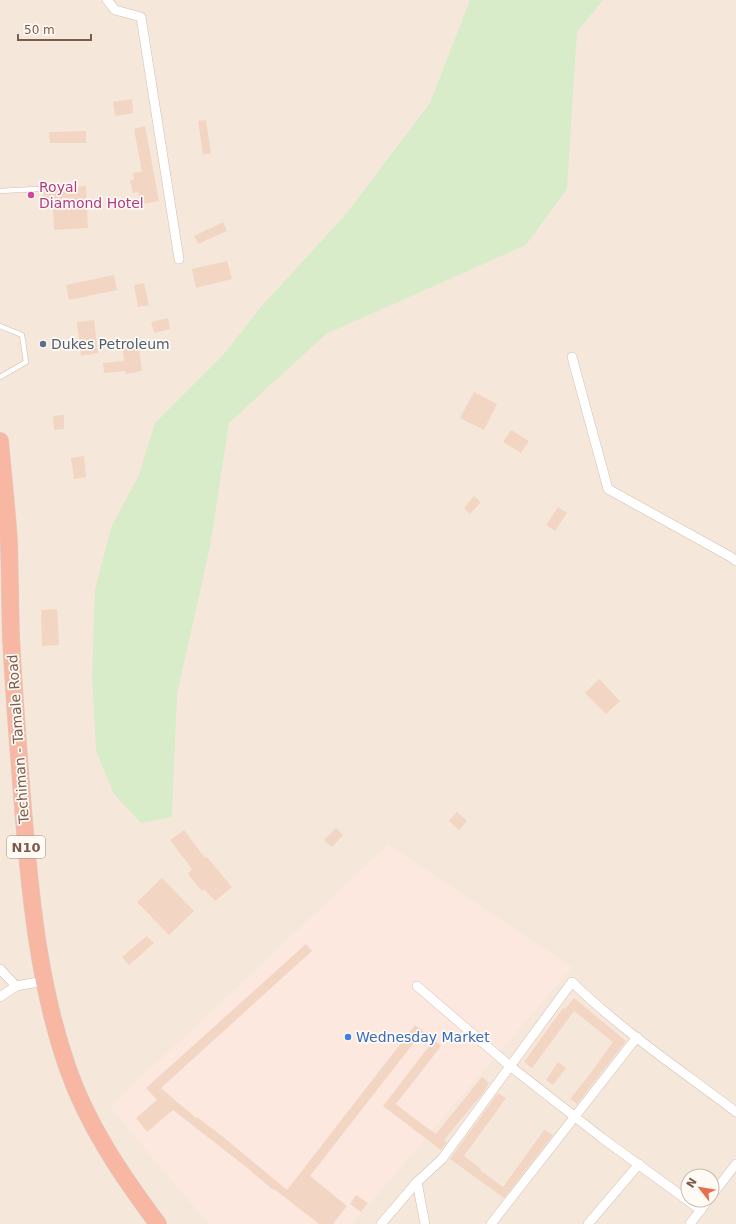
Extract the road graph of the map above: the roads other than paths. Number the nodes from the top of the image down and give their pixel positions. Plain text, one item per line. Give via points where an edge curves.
1 (107, 0) edge
2 (37, 188) dead end
3 (0, 191) edge
4 (179, 259) dead end
5 (0, 326) edge
6 (572, 357) dead end
7 (0, 377) edge
8 (0, 441) edge
9 (736, 561) edge
10 (0, 969) edge
11 (44, 981) junction
12 (16, 986) junction
13 (417, 986) dead end
14 (0, 997) edge
15 (637, 1037) junction
16 (510, 1066) junction
17 (736, 1112) edge
18 (575, 1116) junction
19 (639, 1164) junction
20 (736, 1164) edge
21 (418, 1182) junction
22 (720, 1185) edge
23 (701, 1210) joint
24 (158, 1224) edge
25 (381, 1224) edge
26 (425, 1224) edge
27 (491, 1224) edge
28 (588, 1224) edge
29 (690, 1224) edge

1 - 4 street via 115,10 140,17
2 - 3 lane
5 - 7 lane via 22,335 26,362
6 - 9 street via 608,489
8 - 11 highway, Techiman - Tamale Road / N10 via 9,542 11,637 20,779 30,888
10 - 12 street
11 - 12 street
11 - 24 highway, Techiman - Tamale Road / N10 via 68,1068 89,1118 129,1185
12 - 14 street
13 - 16 street
15 - 16 street via 572,982
15 - 17 street
15 - 18 street
16 - 18 street
16 - 21 street via 442,1159
18 - 19 street
18 - 27 street
19 - 23 street
19 - 28 street
20 - 22 street
21 - 25 street
21 - 26 street
23 - 29 street

